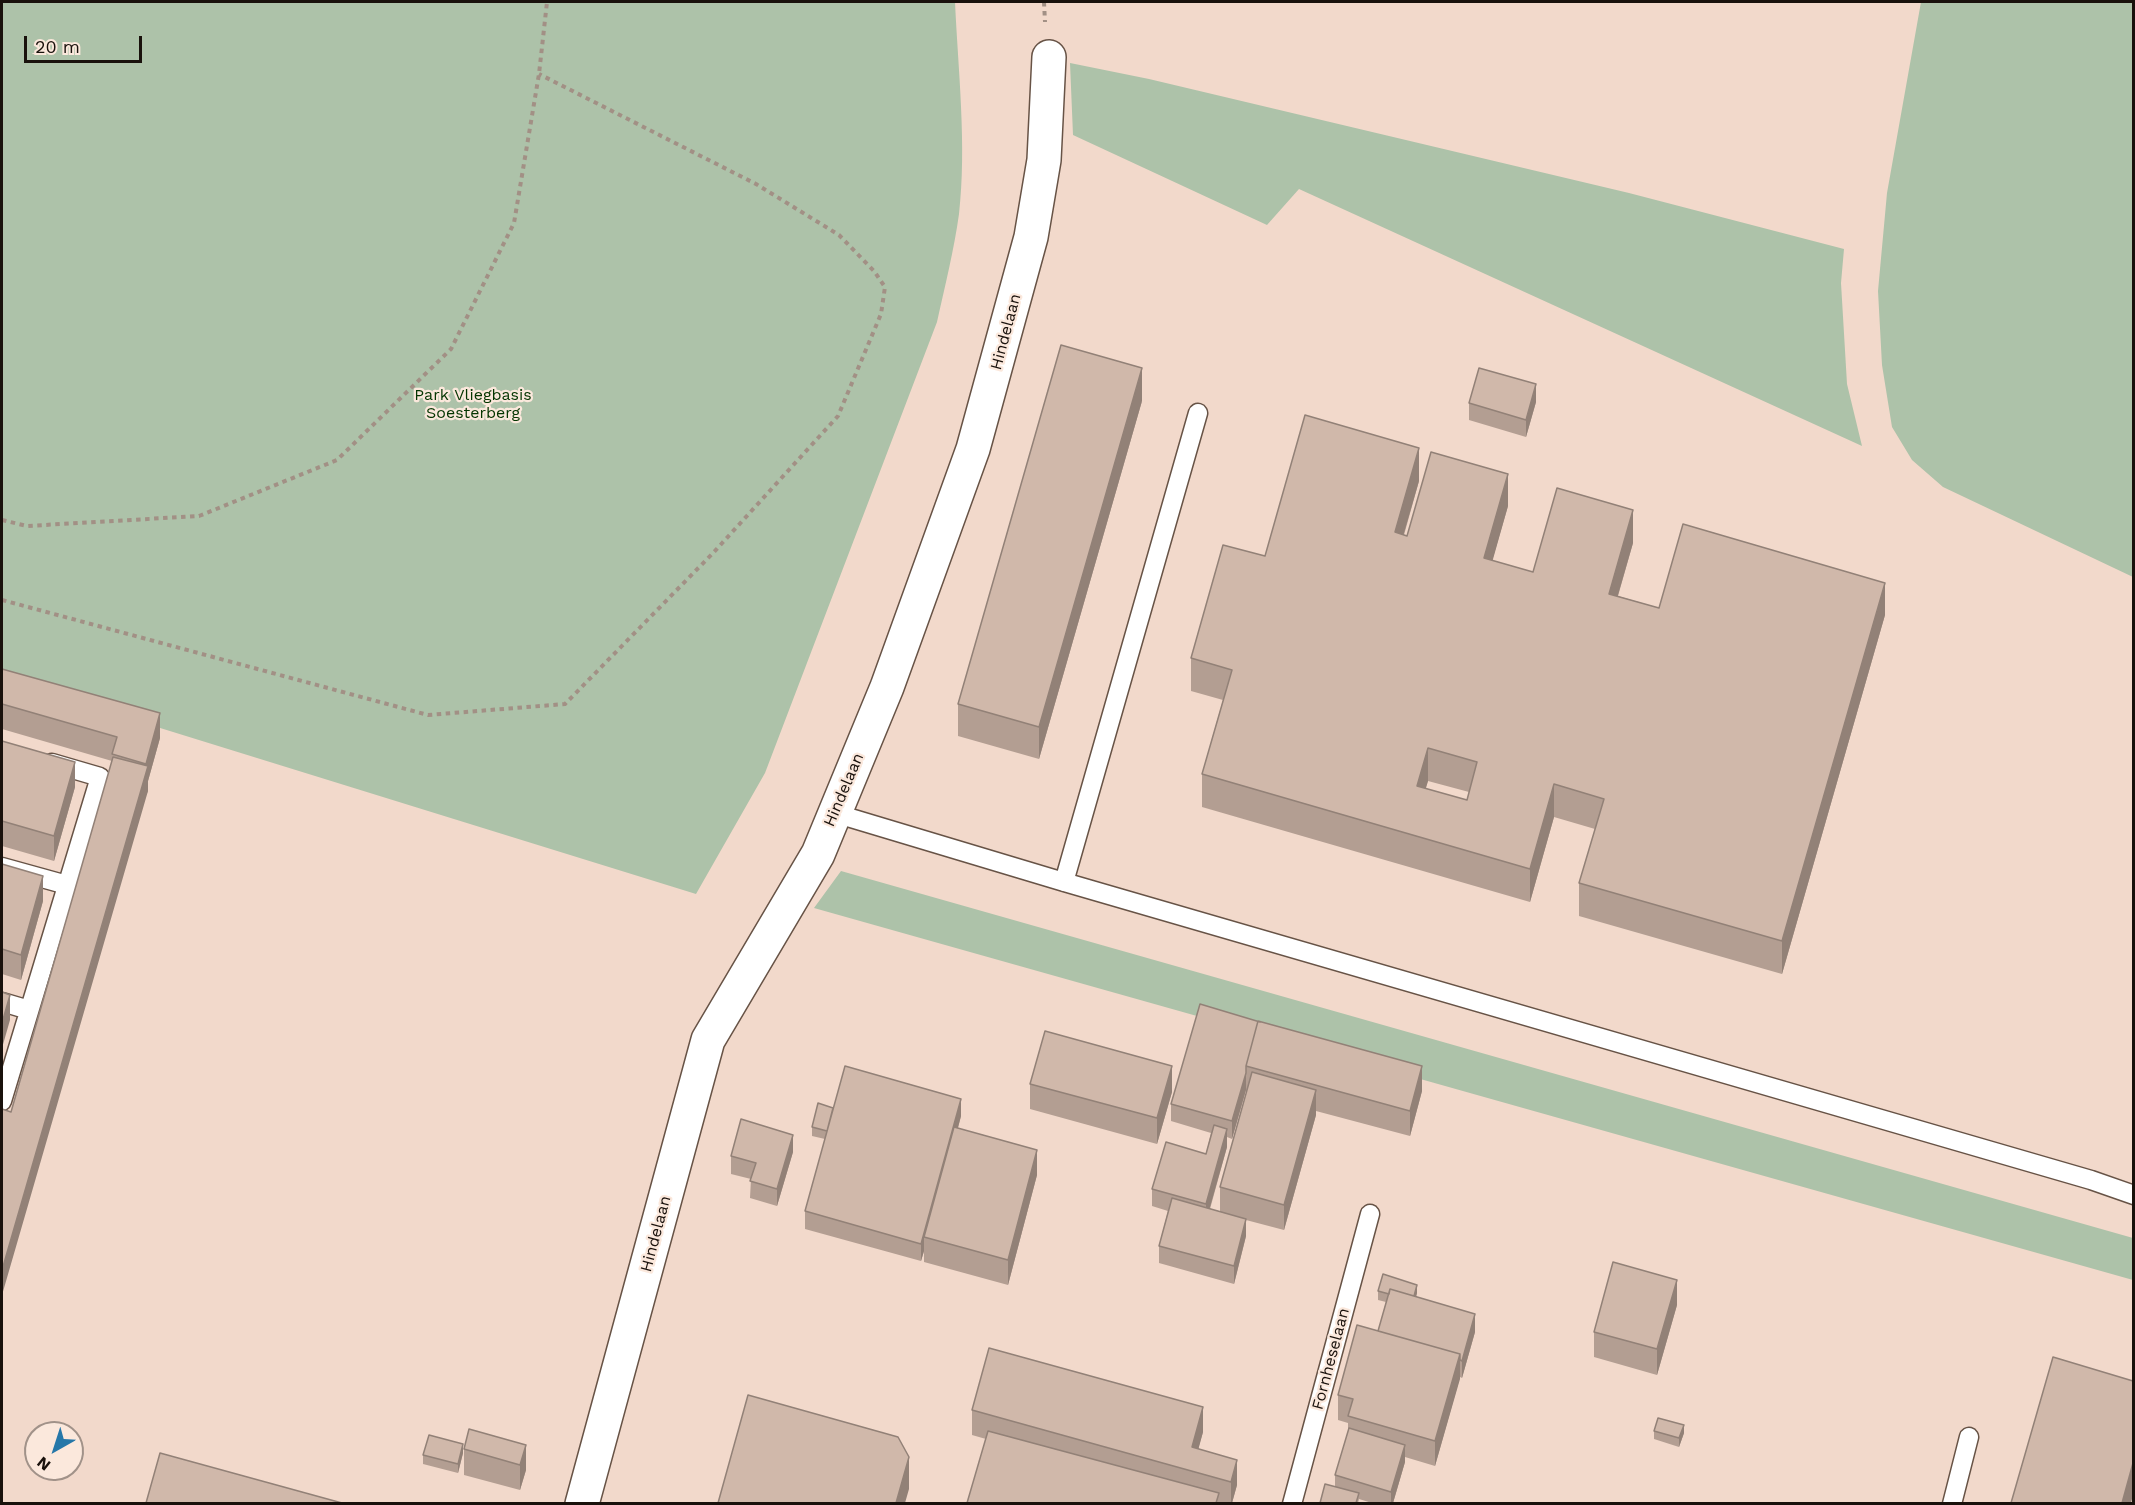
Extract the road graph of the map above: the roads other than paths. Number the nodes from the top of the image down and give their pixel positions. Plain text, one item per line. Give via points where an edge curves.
1 (1049, 57) dead end
2 (1198, 413) dead end
3 (34, 758) edge
4 (834, 813) junction
5 (2, 867) edge
6 (1064, 882) junction
7 (67, 885) junction
8 (2, 1002) edge
9 (29, 1010) junction
10 (2, 1101) edge
11 (2133, 1195) edge
12 (1370, 1214) dead end
13 (1969, 1437) dead end
14 (582, 1503) edge
15 (1292, 1503) edge
16 (1952, 1503) edge

1 - 4 street, Hindelaan via 1044,160 1031,237 973,449 887,687
2 - 6 lane
3 - 7 lane via 100,777
4 - 6 lane
4 - 14 street, Hindelaan via 818,854 708,1040
5 - 7 lane
6 - 11 lane
7 - 9 lane
8 - 9 lane
9 - 10 lane
12 - 15 lane, Fornheselaan
13 - 16 lane

